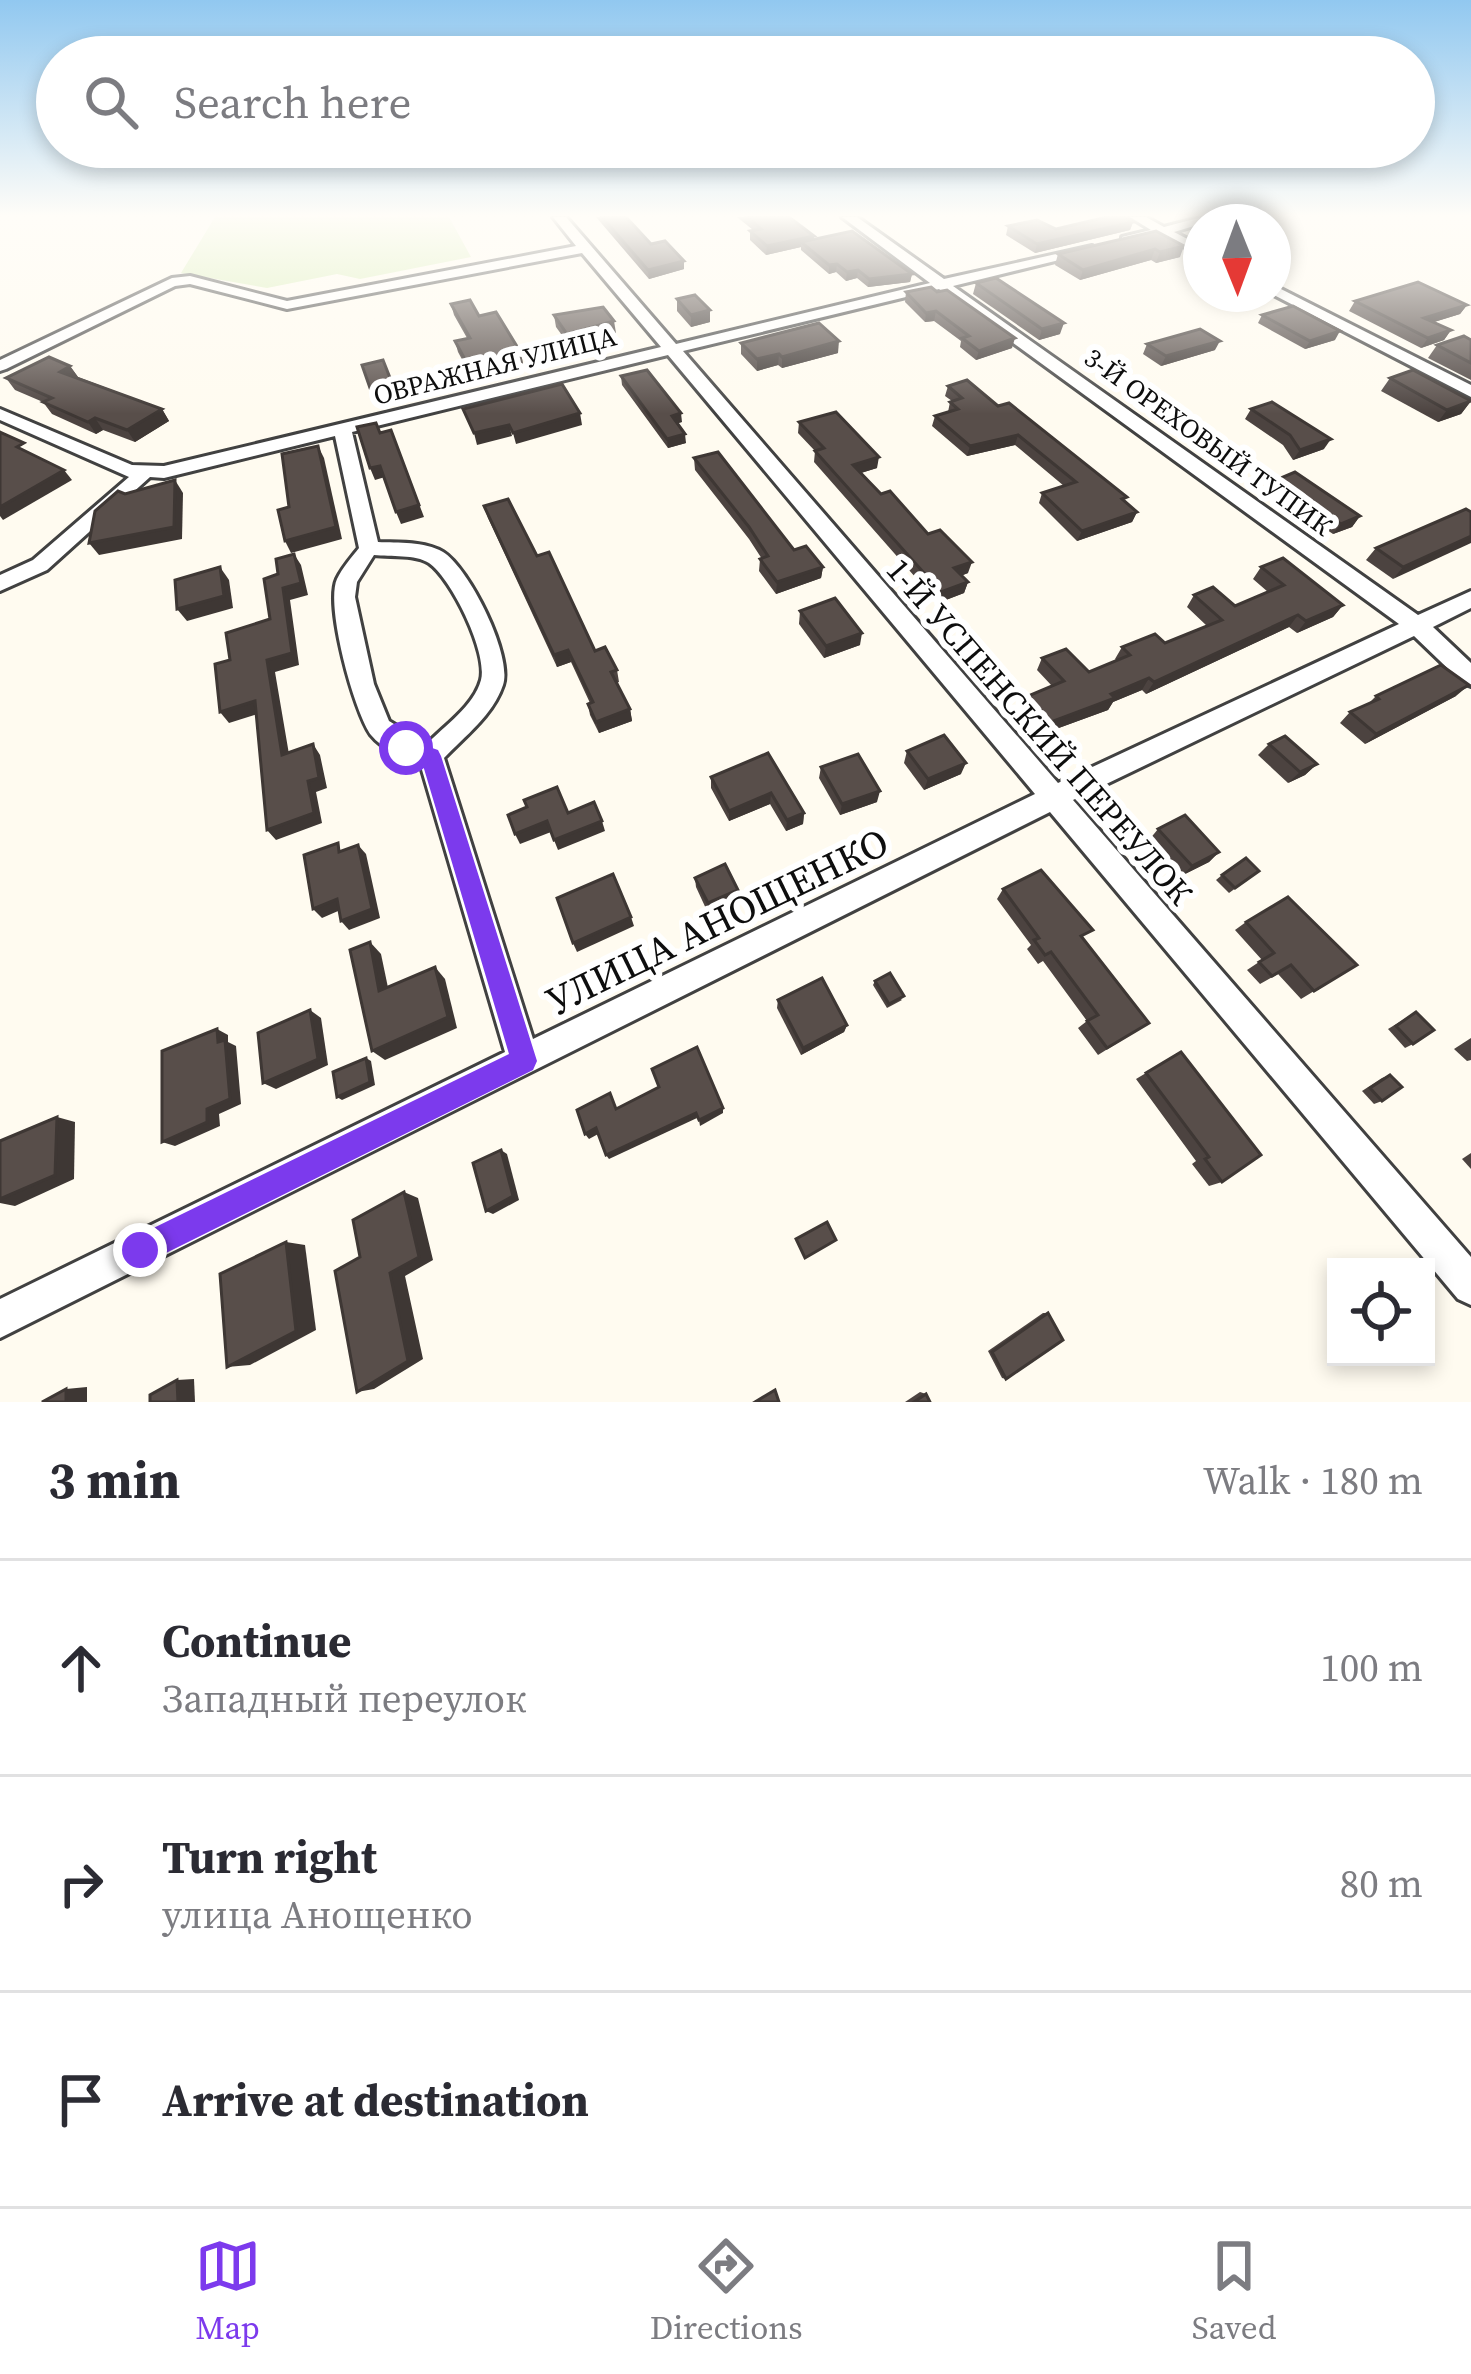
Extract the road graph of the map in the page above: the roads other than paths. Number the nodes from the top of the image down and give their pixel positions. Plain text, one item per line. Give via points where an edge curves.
1 (181, 282) edge
2 (199, 282) edge
3 (405, 282) edge
4 (614, 282) edge
5 (950, 282) edge
6 (943, 284) junction
7 (1291, 298) edge
8 (670, 351) junction
9 (0, 366) edge
10 (1471, 392) edge
11 (0, 414) edge
12 (343, 431) junction
13 (144, 472) junction
14 (369, 548) junction
15 (0, 584) edge
16 (1471, 598) edge
17 (1417, 625) junction
18 (1471, 677) edge
19 (431, 756) junction
20 (1054, 797) junction
21 (524, 1061) junction
22 (1471, 1286) edge
23 (0, 1319) edge

1 - 9 street
2 - 3 street via 287,305
4 - 8 street, 1-Й УСПЕНСКИЙ ПЕРЕУЛОК
5 - 6 street, ОВРАЖНАЯ УЛИЦА
6 - 8 street, ОВРАЖНАЯ УЛИЦА
6 - 17 street, 3-Й ОРЕХОВЫЙ ТУПИК
7 - 10 street
8 - 12 street, ОВРАЖНАЯ УЛИЦА
8 - 20 street, 1-Й УСПЕНСКИЙ ПЕРЕУЛОК
11 - 13 street
12 - 13 street, ОВРАЖНАЯ УЛИЦА
12 - 14 street
13 - 15 street via 40,565
14 - 19 street via 344,597 370,704 380,728
14 - 19 street via 434,557 459,584 491,656 494,676 484,696
16 - 17 street, УЛИЦА АНОЩЕНКО
17 - 18 street, 3-Й ОРЕХОВЫЙ ТУПИК
17 - 20 street, УЛИЦА АНОЩЕНКО
19 - 21 street
20 - 21 street, УЛИЦА АНОЩЕНКО
20 - 22 street, 1-Й УСПЕНСКИЙ ПЕРЕУЛОК
21 - 23 street, УЛИЦА АНОЩЕНКО

